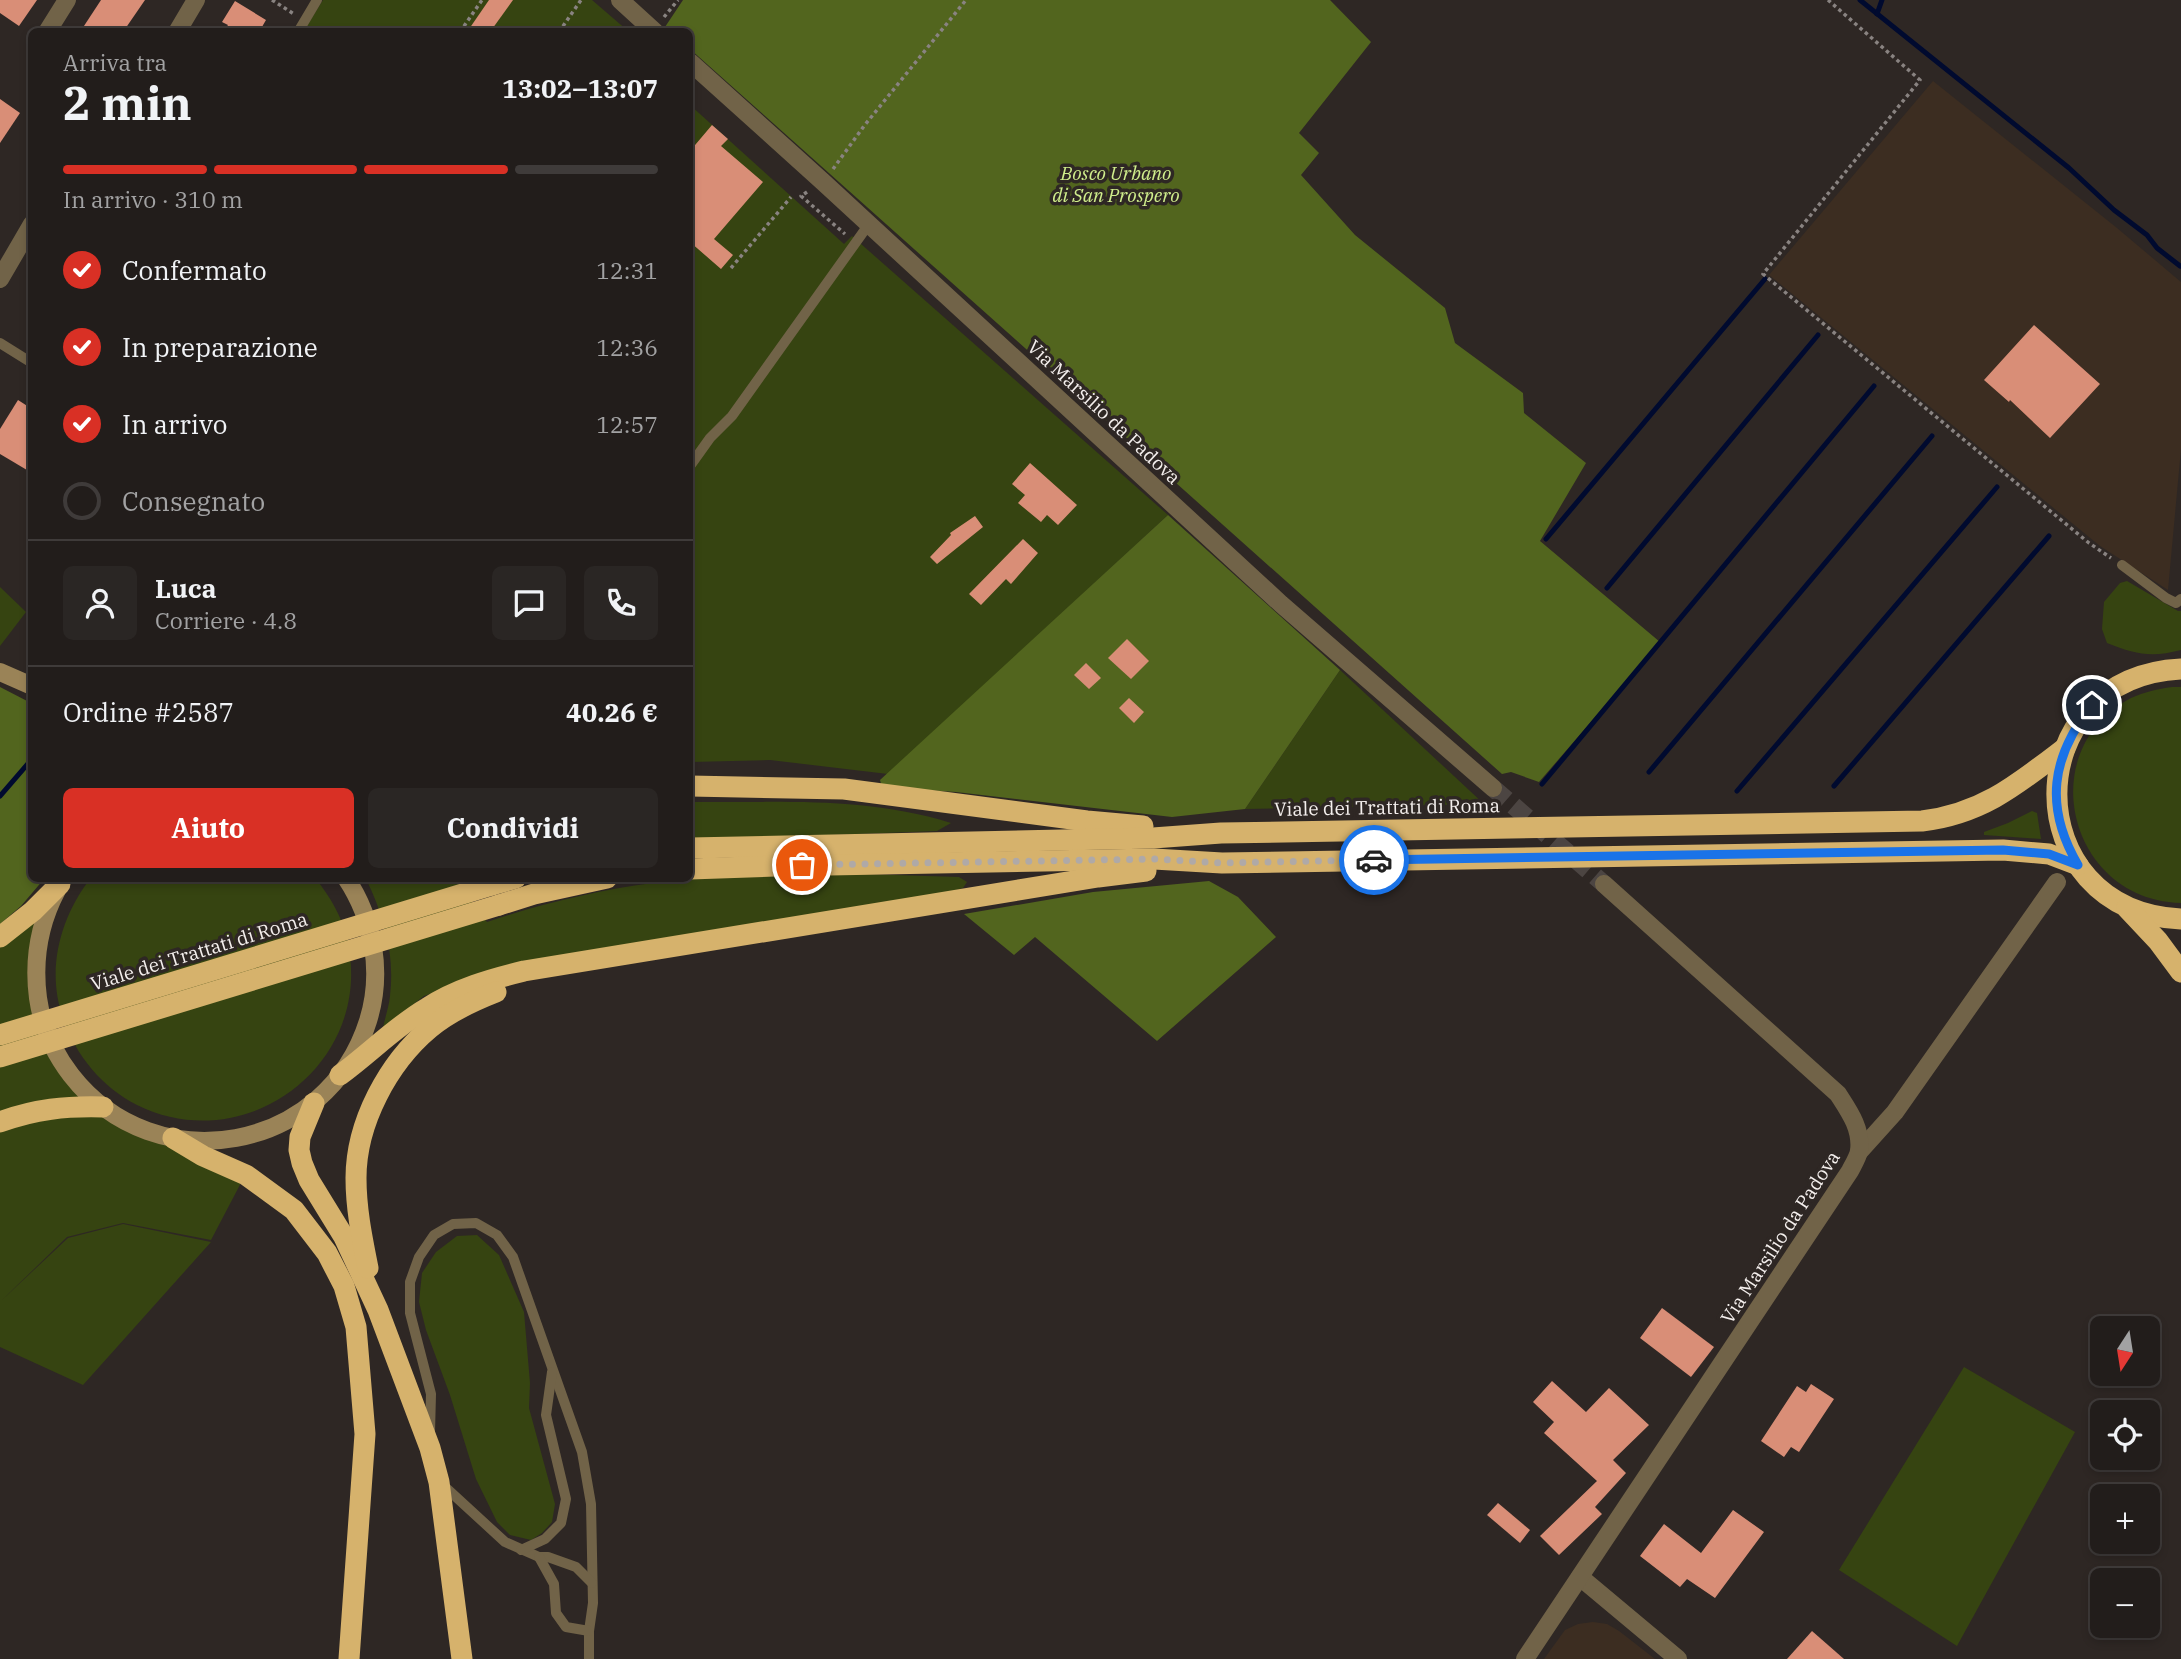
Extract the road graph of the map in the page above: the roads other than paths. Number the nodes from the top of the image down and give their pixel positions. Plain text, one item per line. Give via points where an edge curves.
1 (67, 0) edge
2 (196, 0) edge
3 (317, 0) edge
4 (620, 0) edge
5 (50, 28) edge
6 (179, 28) edge
7 (300, 28) edge
8 (651, 28) edge
9 (693, 65) edge
10 (869, 224) junction
11 (28, 231) edge
12 (0, 279) edge
13 (0, 343) edge
14 (28, 360) edge
15 (693, 462) edge
16 (2122, 565) road end
17 (2181, 599) edge
18 (2181, 669) edge
19 (0, 672) edge
20 (28, 684) edge
21 (2065, 748) junction
22 (693, 786) edge
23 (1493, 788) tunnel mouth
24 (1221, 833) junction
25 (693, 848) edge
26 (1222, 863) junction
27 (2078, 865) junction
28 (693, 869) edge
29 (61, 882) edge
30 (62, 882) edge
31 (348, 882) edge
32 (511, 882) edge
33 (588, 882) edge
34 (2057, 882) dead end
35 (1604, 884) tunnel mouth
36 (495, 895) junction
37 (2126, 907) junction
38 (2181, 919) edge
39 (0, 937) edge
40 (660, 949) junction
41 (2181, 972) edge
42 (0, 1035) edge
43 (0, 1057) edge
44 (340, 1075) junction
45 (314, 1103) junction
46 (103, 1107) junction
47 (0, 1122) edge
48 (173, 1138) junction
49 (1859, 1152) junction
50 (378, 1310) junction
51 (552, 1368) junction
52 (429, 1448) junction
53 (439, 1482) junction
54 (521, 1550) junction
55 (539, 1557) junction
56 (1580, 1577) junction
57 (592, 1583) junction
58 (589, 1631) junction
59 (349, 1659) edge
60 (462, 1659) edge
61 (589, 1659) edge
62 (1525, 1659) edge
63 (1678, 1659) edge

1 - 5 street
2 - 6 street
3 - 7 lane
4 - 8 street
9 - 10 street, Via Marsilio da Padova
10 - 15 lane via 732,416
10 - 23 street, Via Marsilio da Padova via 1281,604
11 - 12 street
13 - 14 lane
16 - 17 lane via 2166,598 2176,603
18 - 21 highway via 2136,677 2112,689 2092,705
19 - 20 street
21 - 24 highway, Viale dei Trattati di Roma via 1986,804 1942,819
21 - 27 highway via 2056,788 2057,808 2060,828
22 - 24 highway via 844,789 1087,821
24 - 25 highway, Viale dei Trattati di Roma
26 - 27 highway via 2003,850 2049,854
26 - 28 highway via 1154,859
26 - 40 highway via 1098,877
27 - 37 highway via 2099,889
29 - 39 highway
30 - 46 street via 45,916 37,951 39,1003 49,1037 66,1069
31 - 44 street via 369,928 375,979 365,1030
32 - 36 highway, Viale dei Trattati di Roma
33 - 36 highway, Viale dei Trattati di Roma
34 - 49 street via 1895,1112
35 - 49 street, Via Marsilio da Padova via 1838,1094 1858,1129
36 - 42 highway, Viale dei Trattati di Roma, bridge
36 - 43 highway, Viale dei Trattati di Roma, bridge
37 - 38 highway via 2158,918
37 - 41 highway
40 - 44 highway via 524,971 477,984 428,1006
40 - 50 highway via 520,983 475,1001 430,1028 395,1066 370,1111 355,1177 359,1225
44 - 45 street
45 - 48 street via 282,1123 247,1136 210,1142
45 - 50 highway via 300,1137 302,1163
46 - 47 highway via 59,1106
46 - 48 street via 136,1127
48 - 59 highway via 246,1175 294,1209 327,1253 344,1286 356,1327 365,1434
49 - 56 street, Via Marsilio da Padova
50 - 52 highway
51 - 52 lane via 513,1257 497,1235 476,1223 453,1224 434,1235 410,1282 410,1313 431,1394
51 - 54 lane via 546,1415 566,1499 561,1523 544,1539
51 - 57 lane via 582,1452 591,1504
52 - 53 highway
53 - 54 lane via 505,1542
53 - 60 highway
54 - 55 lane
55 - 57 lane via 576,1567
55 - 58 lane via 554,1584 556,1614 566,1627
56 - 62 street, Via Marsilio da Padova
56 - 63 street
57 - 58 lane
58 - 61 lane

